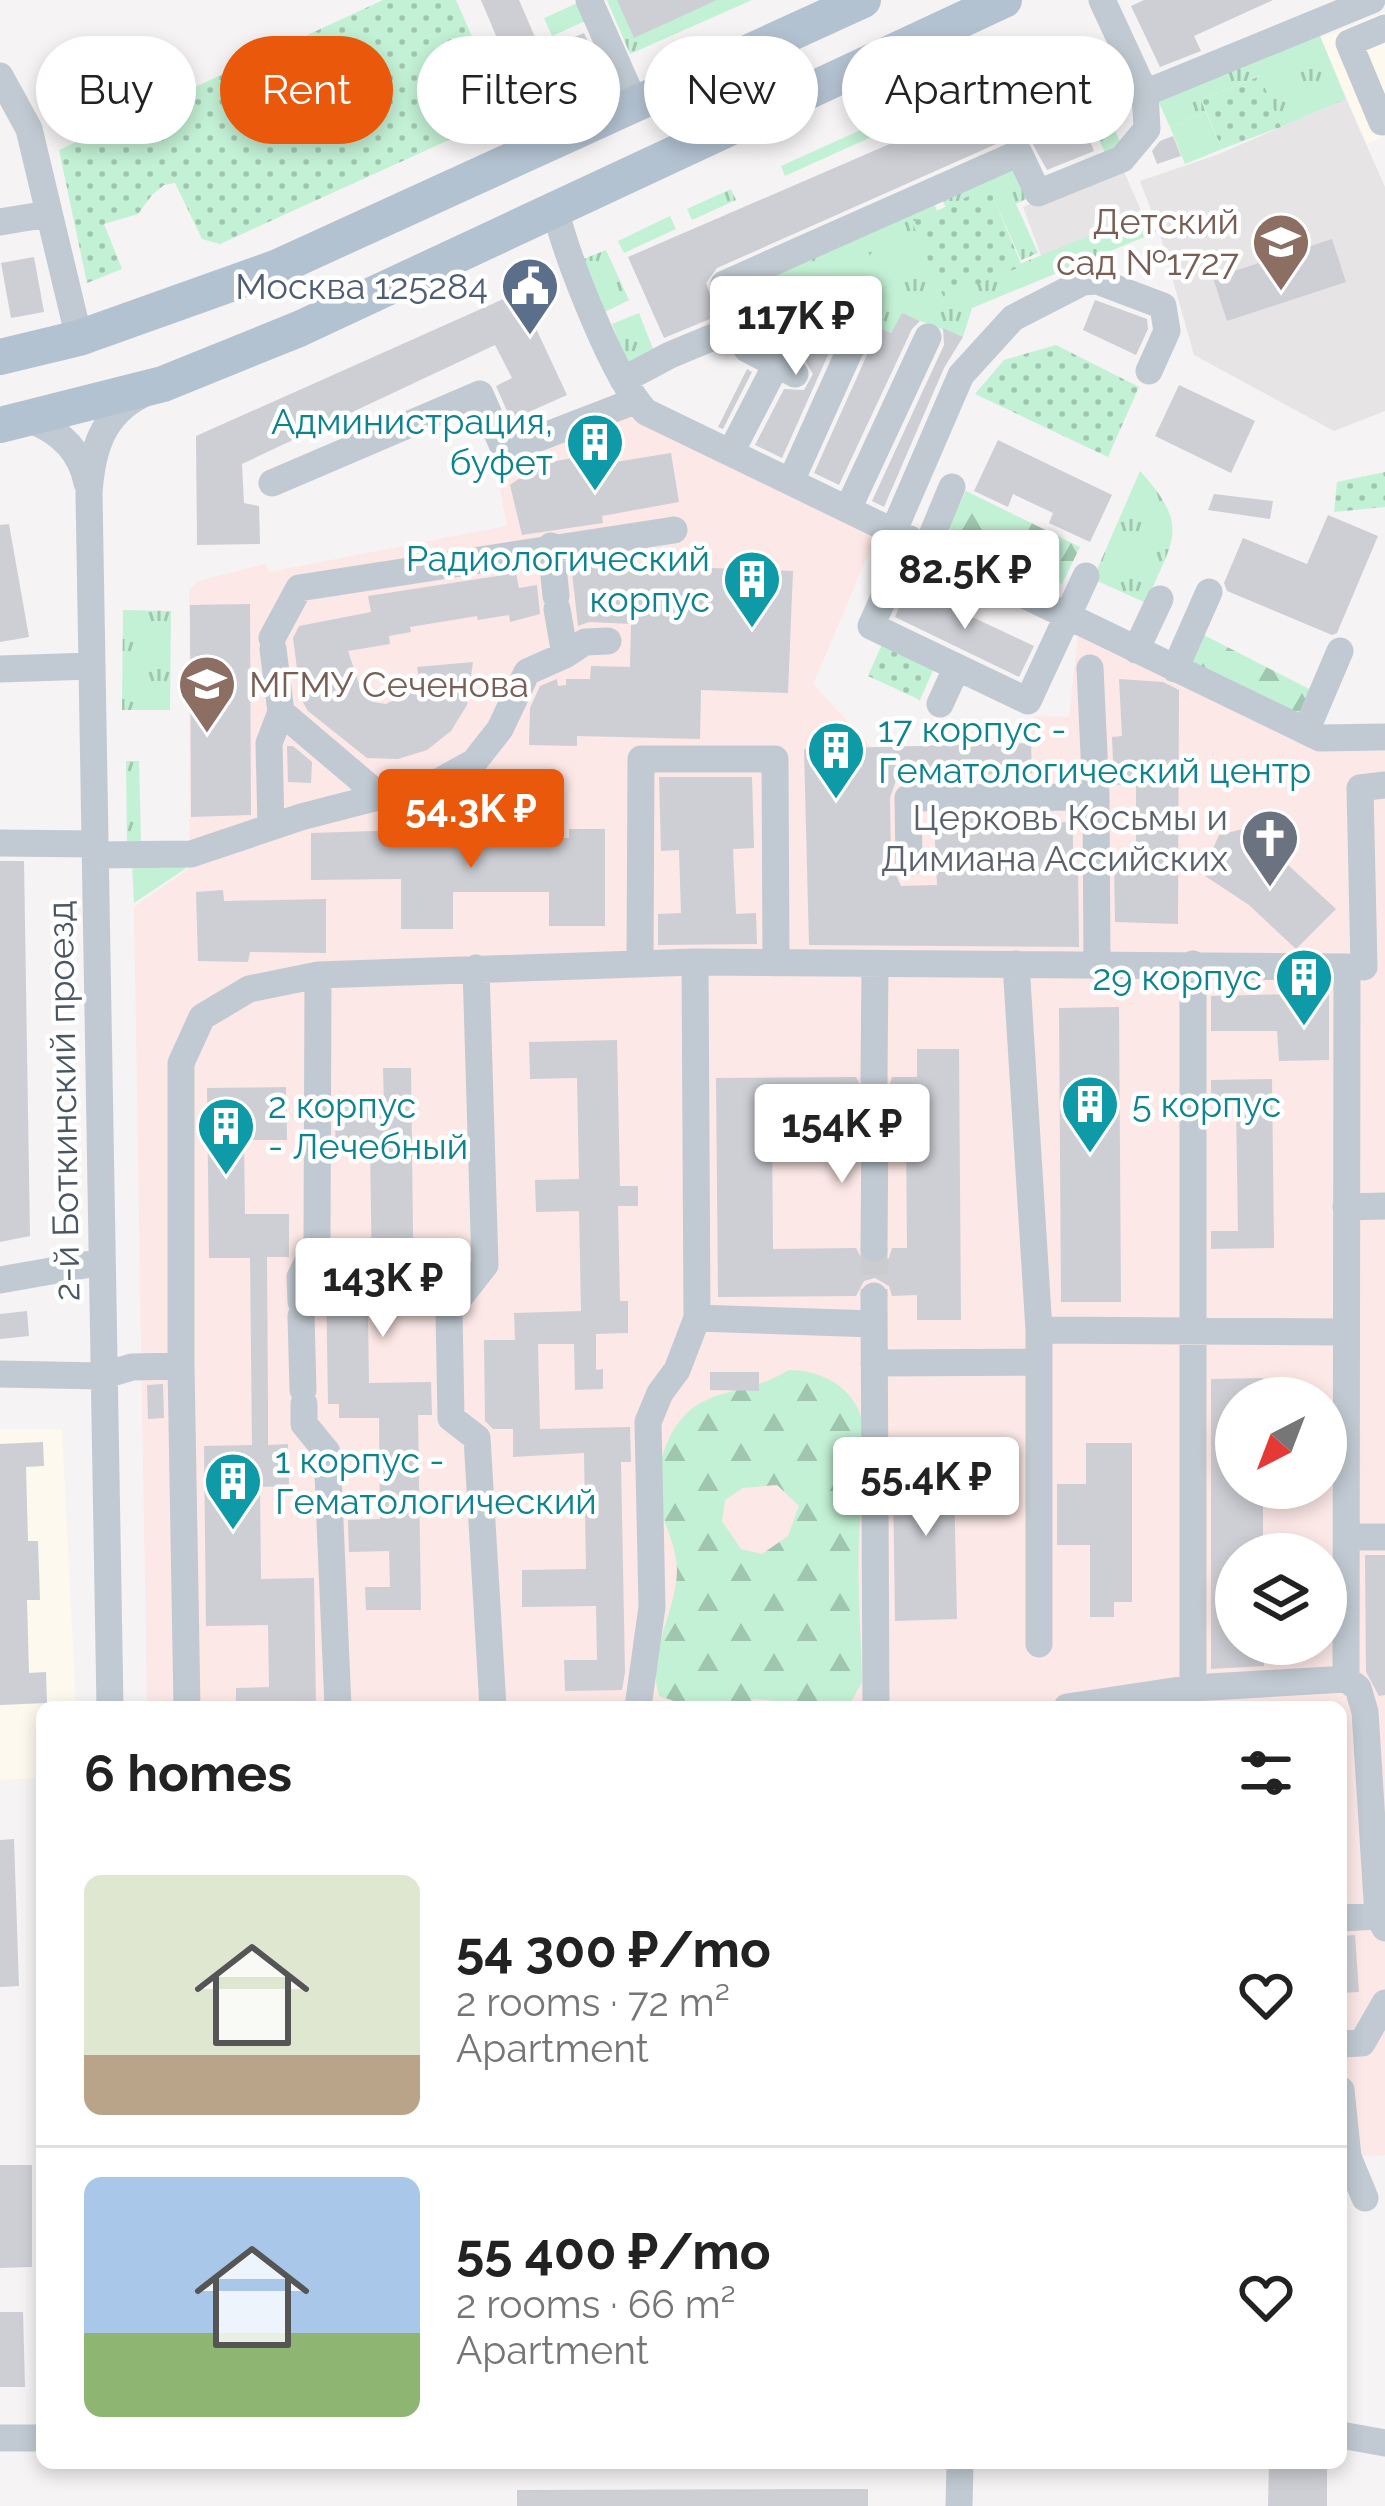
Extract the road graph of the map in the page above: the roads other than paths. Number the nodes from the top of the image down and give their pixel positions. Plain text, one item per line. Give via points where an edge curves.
1 (589, 0) edge
2 (863, 0) edge
3 (1004, 0) edge
4 (1102, 0) edge
5 (1372, 0) edge
6 (1385, 28) edge
7 (0, 76) edge
8 (1145, 93) junction
9 (635, 104) junction
10 (1382, 122) edge
11 (556, 212) junction
12 (48, 214) junction
13 (0, 222) edge
14 (740, 326) junction
15 (859, 331) dead end
16 (928, 337) dead end
17 (79, 338) junction
18 (0, 357) edge
19 (1149, 371) dead end
20 (163, 384) junction
21 (635, 397) junction
22 (15, 422) edge
23 (731, 452) junction
24 (790, 481) junction
25 (272, 483) dead end
26 (952, 487) dead end
27 (89, 493) junction
28 (848, 509) junction
29 (674, 530) dead end
30 (910, 538) junction
31 (551, 546) junction
32 (1087, 576) dead end
33 (1209, 592) dead end
34 (1160, 599) dead end
35 (1068, 619) junction
36 (608, 641) dead end
37 (1136, 650) junction
38 (1340, 651) dead end
39 (566, 655) junction
40 (92, 666) junction
41 (957, 667) junction
42 (1090, 668) dead end
43 (0, 669) edge
44 (1175, 669) junction
45 (940, 704) dead end
46 (281, 712) junction
47 (1306, 730) junction
48 (1385, 737) edge
49 (1385, 785) edge
50 (380, 796) junction
51 (1096, 797) junction
52 (271, 827) junction
53 (0, 843) edge
54 (95, 849) junction
55 (909, 863) dead end
56 (695, 962) junction
57 (640, 963) junction
58 (776, 963) junction
59 (1016, 964) junction
60 (1097, 964) junction
61 (1193, 964) junction
62 (875, 965) junction
63 (1365, 967) edge
64 (476, 968) junction
65 (319, 974) junction
66 (874, 1077) tunnel mouth
67 (875, 1125) tunnel mouth
68 (1385, 1206) edge
69 (1346, 1208) junction
70 (874, 1248) tunnel mouth
71 (102, 1262) junction
72 (0, 1280) edge
73 (697, 1318) junction
74 (1195, 1329) junction
75 (1039, 1330) junction
76 (1346, 1332) junction
77 (1039, 1362) junction
78 (874, 1363) junction
79 (181, 1366) junction
80 (0, 1374) edge
81 (102, 1376) junction
82 (1348, 1537) junction
83 (1385, 1538) edge
84 (1039, 1644) dead end
85 (1346, 1679) junction
86 (1193, 1697) edge
87 (110, 1701) edge
88 (187, 1701) edge
89 (338, 1701) edge
90 (494, 1701) edge
91 (639, 1701) edge
92 (875, 1701) edge
93 (1143, 1701) edge
94 (1375, 1716) edge
95 (1347, 1918) edge
96 (1383, 1918) edge
97 (1385, 2003) edge
98 (1347, 2044) edge
99 (1347, 2152) edge
100 (1364, 2198) edge
101 (1347, 2436) edge
102 (0, 2438) edge
103 (36, 2438) edge
104 (1385, 2443) edge
105 (960, 2469) edge
106 (959, 2506) edge

1 - 9 street
2 - 9 main road
3 - 11 main road
4 - 8 street
5 - 8 street
6 - 10 street via 1349,43
7 - 12 street via 29,129
8 - 14 street via 1147,129 1122,159 1038,194 1019,153 724,284
9 - 17 main road via 278,267
11 - 20 main road
11 - 21 street via 566,254
12 - 13 street
12 - 17 street
14 - 21 street via 670,355
14 - 23 street via 747,349 785,369
15 - 24 street
16 - 28 street
17 - 18 main road
19 - 30 street via 1167,331 1154,300 1097,280 1013,318 961,375
20 - 22 main road
20 - 27 street, 2-й Боткинский проезд via 107,423
21 - 23 street
21 - 25 street via 505,451 480,394
22 - 27 street, 2-й Боткинский проезд via 48,427 77,454
23 - 24 street
24 - 28 street
26 - 30 street
27 - 40 street, 2-й Боткинский проезд
28 - 30 street
29 - 31 street
30 - 35 street
30 - 41 street via 871,626
31 - 39 street
31 - 46 street via 299,588 273,643
32 - 35 street
33 - 44 street
34 - 37 street
35 - 37 street
35 - 41 street via 1028,701
36 - 39 street via 585,641
37 - 44 street
38 - 47 street
39 - 50 street via 527,672 474,762 440,781
40 - 43 street
40 - 54 street, 2-й Боткинский проезд
41 - 45 street
42 - 51 street
44 - 47 street
46 - 50 street
46 - 52 street via 269,743
47 - 48 street via 1320,738
49 - 63 street via 1360,788
50 - 52 street
51 - 55 street via 908,798
51 - 60 street
52 - 54 street via 191,854
53 - 54 street
54 - 71 street, 2-й Боткинский проезд
56 - 57 street
56 - 58 street
56 - 73 street
57 - 58 street via 641,759 776,759
57 - 64 street
58 - 62 street
59 - 60 street
59 - 62 street
59 - 75 street
60 - 61 street
61 - 63 street
61 - 74 street
62 - 66 street
63 - 69 street
64 - 65 street
64 - 90 street via 484,1265 448,1311 451,1418 477,1438
65 - 79 street via 249,988 202,1017 181,1063
65 - 89 street via 317,1244 300,1277 303,1397 304,1424 327,1452
67 - 70 street
68 - 69 street
69 - 76 street
71 - 72 street
71 - 81 street, 2-й Боткинский проезд
73 - 78 street via 874,1310
73 - 91 street via 648,1422 652,1607
74 - 75 street
74 - 76 street
74 - 86 street
75 - 77 street
76 - 82 street
77 - 78 street
77 - 84 street
78 - 92 street
79 - 81 street
79 - 88 street
80 - 81 street
81 - 87 street, 2-й Боткинский проезд
82 - 83 street
82 - 85 street
85 - 86 street
85 - 94 street
86 - 93 street
94 - 96 street
95 - 96 street
97 - 98 street via 1362,2043
99 - 100 street
101 - 104 street
102 - 103 street
105 - 106 street

